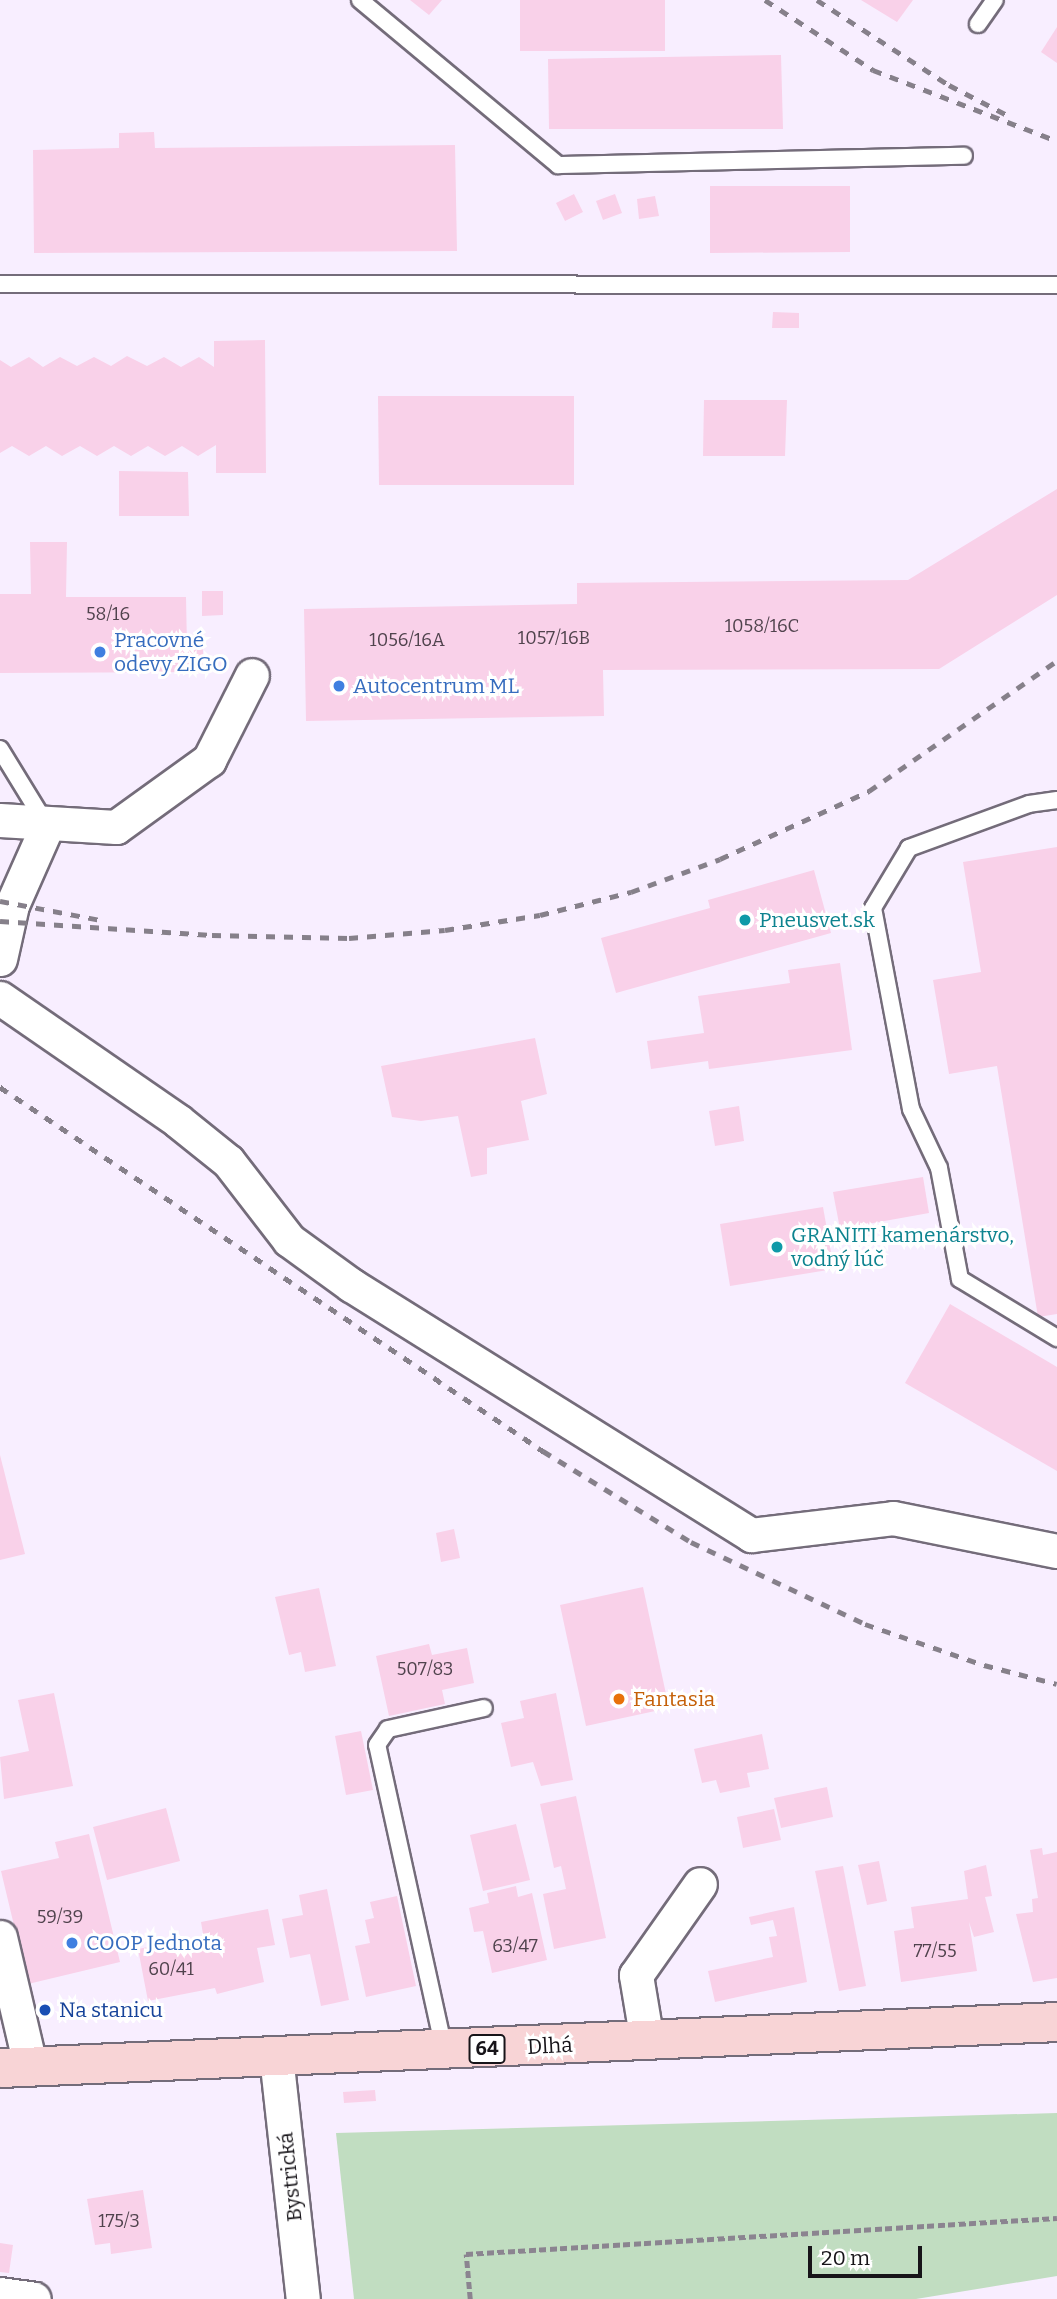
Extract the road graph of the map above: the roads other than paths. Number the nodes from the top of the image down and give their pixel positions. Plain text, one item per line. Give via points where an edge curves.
1 (360, 0) edge
2 (995, 0) edge
3 (978, 24) dead end
4 (964, 156) dead end
5 (0, 284) edge
6 (1057, 285) edge
7 (253, 675) dead end
8 (0, 749) edge
9 (1057, 800) edge
10 (0, 820) edge
11 (47, 826) junction
12 (0, 959) edge
13 (0, 998) edge
14 (1057, 1338) edge
15 (1057, 1551) edge
16 (484, 1708) dead end
17 (700, 1884) dead end
18 (0, 1937) edge
19 (1057, 2022) edge
20 (647, 2041) junction
21 (444, 2051) junction
22 (276, 2056) junction
23 (15, 2067) edge
24 (0, 2294) edge
25 (34, 2299) edge
26 (303, 2299) edge

1 - 4 lane via 558,165
2 - 3 lane
5 - 6 lane
7 - 11 street via 209,760 116,827
8 - 11 lane
9 - 14 lane via 1029,804 909,848 873,908 911,1110 939,1168 960,1279
10 - 11 street
11 - 12 street via 12,905
13 - 15 street via 218,1153 289,1240 351,1285 751,1535 893,1518
16 - 21 lane via 388,1728 377,1745
17 - 20 street via 636,1975
18 - 23 street
19 - 20 main road, Dlhá / 64
20 - 21 main road, Dlhá / 64
21 - 22 main road, Dlhá / 64
22 - 23 main road, Dlhá / 64
22 - 26 street, Bystrická
24 - 25 street

